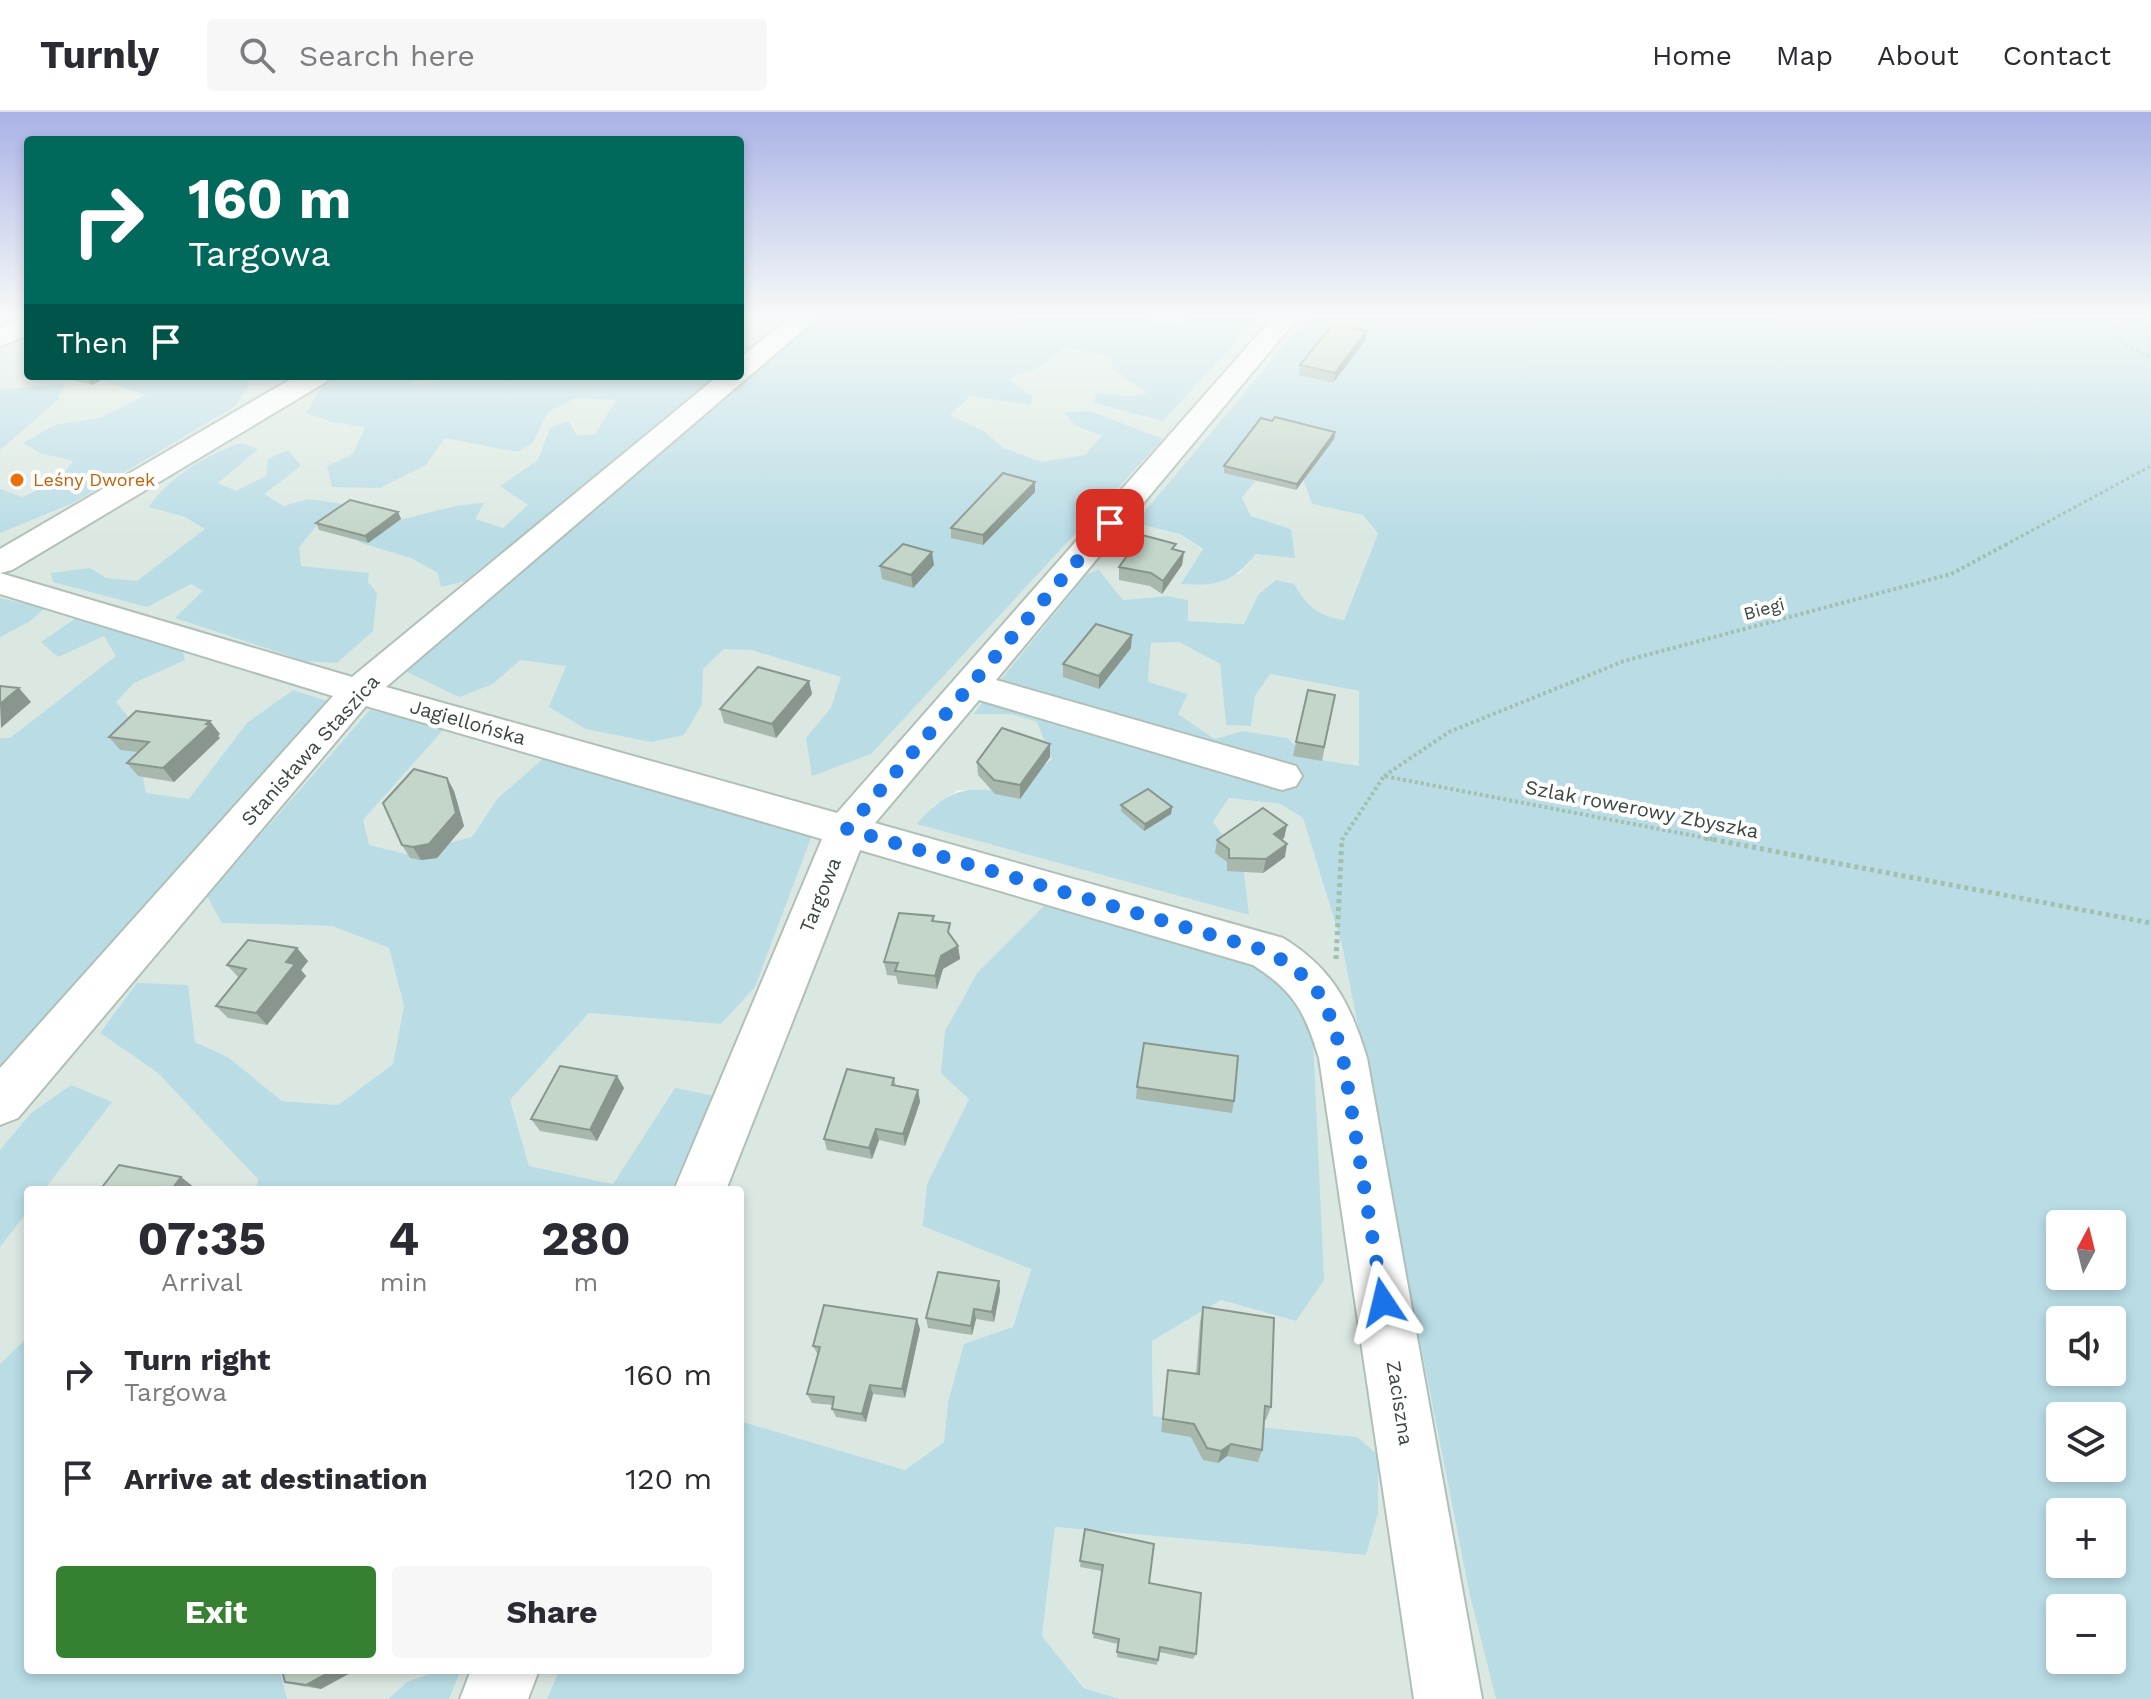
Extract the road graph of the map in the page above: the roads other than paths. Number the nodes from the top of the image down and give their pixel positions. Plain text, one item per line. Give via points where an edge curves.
1 (296, 388) edge
2 (721, 388) edge
3 (1226, 388) edge
4 (0, 563) edge
5 (0, 583) edge
6 (972, 685) junction
7 (358, 691) junction
8 (1282, 776) dead end
9 (847, 829) junction
10 (0, 1103) edge
11 (702, 1186) edge
12 (503, 1674) edge
13 (494, 1699) edge
14 (1448, 1699) edge

1 - 4 street
2 - 7 street, Stanisława Staszica
3 - 6 street, Targowa
5 - 7 street, Jagiellońska
6 - 8 street
6 - 9 street, Targowa
7 - 9 street, Jagiellońska
7 - 10 street, Stanisława Staszica
9 - 11 street, Targowa
9 - 14 street, Zaciszna via 1267,951 1292,966 1323,999 1343,1058
12 - 13 street

